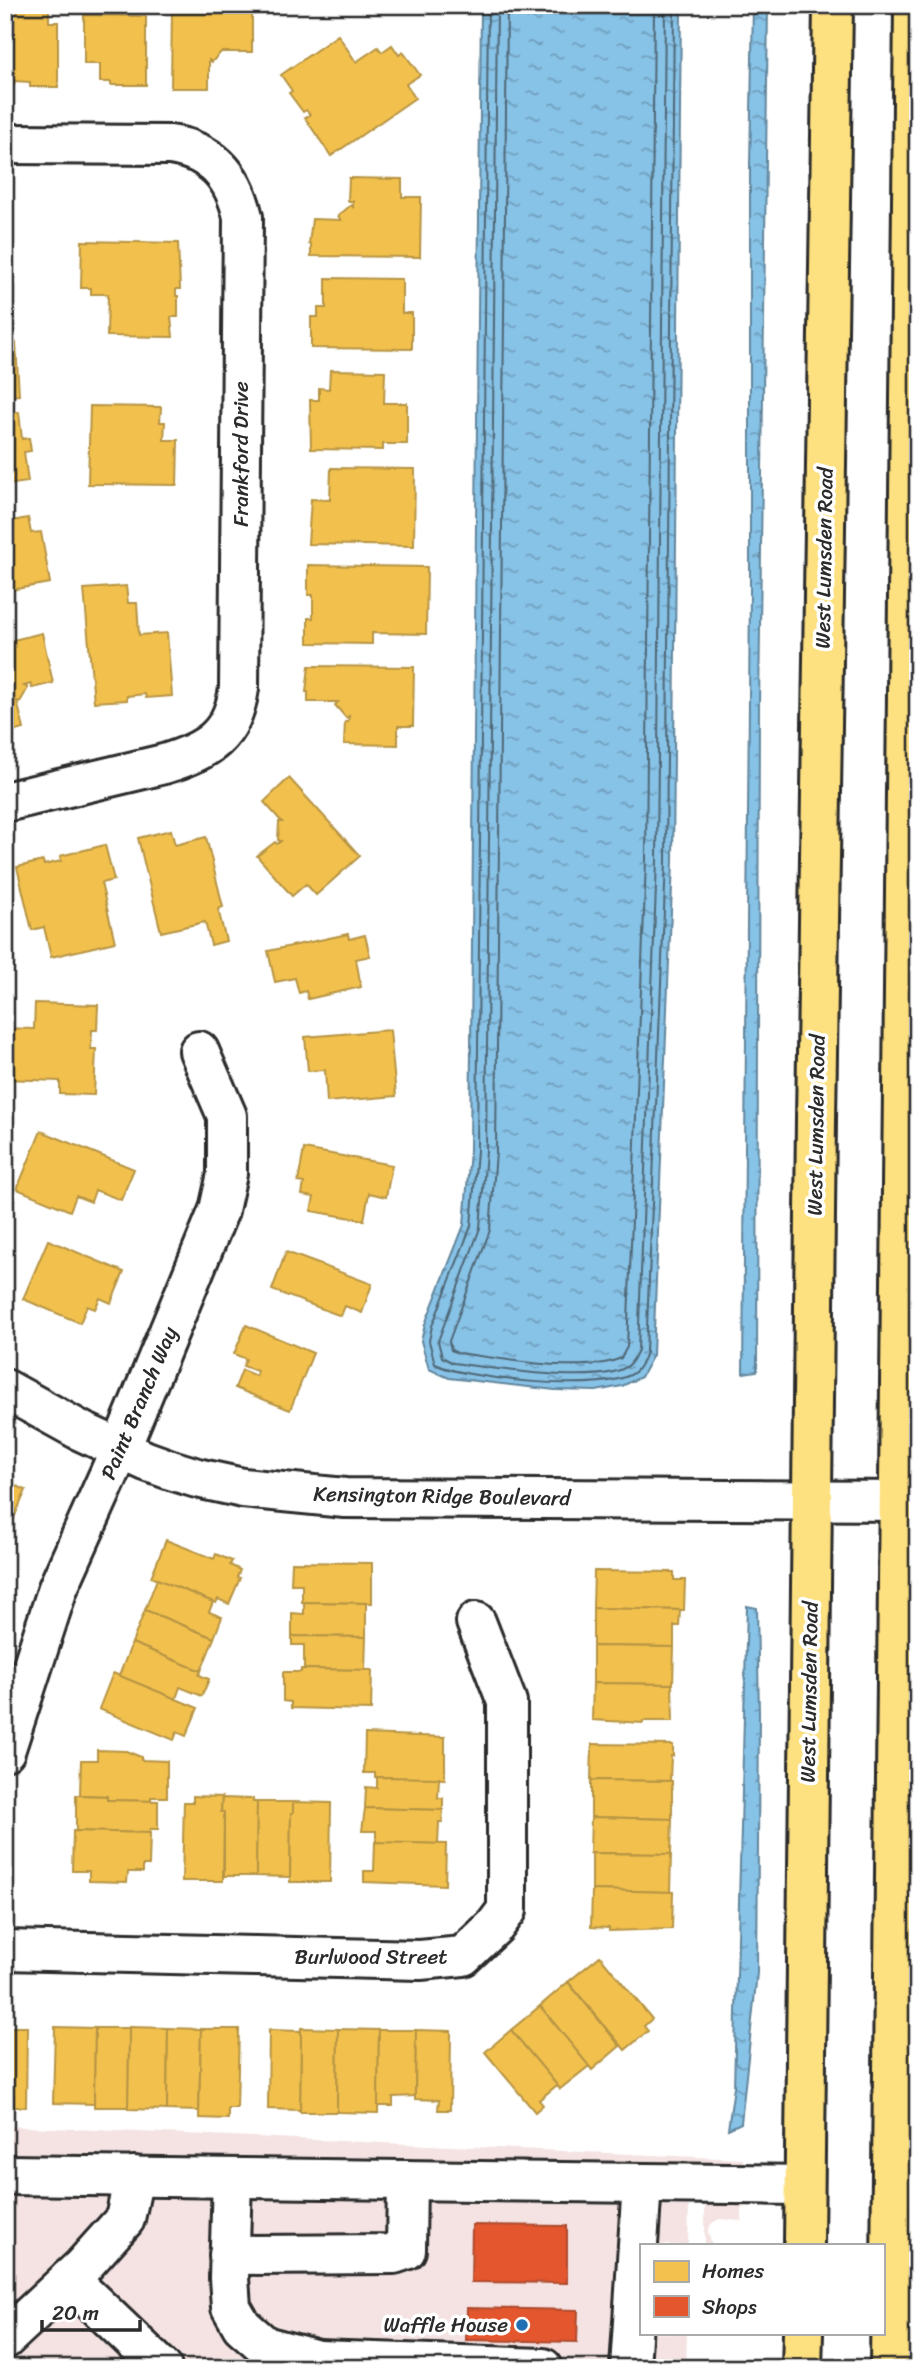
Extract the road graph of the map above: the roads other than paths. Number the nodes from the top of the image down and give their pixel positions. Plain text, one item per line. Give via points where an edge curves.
1 (832, 5) edge
2 (914, 5) edge
3 (5, 144) edge
4 (5, 802) edge
5 (199, 1051) dead end
6 (5, 1389) edge
7 (120, 1450) junction
8 (811, 1500) junction
9 (909, 1501) edge
10 (476, 1622) dead end
11 (5, 1751) edge
12 (5, 1950) edge
13 (5, 2175) edge
14 (134, 2176) junction
15 (232, 2178) junction
16 (407, 2180) junction
17 (642, 2183) junction
18 (804, 2185) junction
19 (804, 2244) edge
20 (229, 2255) junction
21 (69, 2279) junction
22 (803, 2334) edge
23 (5, 2339) edge
24 (318, 2364) edge
25 (162, 2368) edge
26 (543, 2368) edge
27 (630, 2368) edge
28 (802, 2368) edge
29 (890, 2368) edge

1 - 8 main road, West Lumsden Road
2 - 9 main road
3 - 4 street, Frankford Drive via 187,147 226,175 243,217 239,688 234,713 220,736 189,756
5 - 7 street, Paint Branch Way via 226,1116 227,1174 219,1210
6 - 7 street, Kensington Ridge Boulevard
7 - 8 street, Kensington Ridge Boulevard via 225,1484 345,1498
7 - 11 street, Paint Branch Way via 58,1588
8 - 9 street, Kensington Ridge Boulevard
8 - 18 main road, West Lumsden Road
9 - 29 main road
10 - 12 street, Burlwood Street via 507,1702 506,1910 463,1956 420,1960
13 - 14 street
14 - 15 street
14 - 21 street via 125,2219
15 - 16 street
15 - 20 street
16 - 17 street
16 - 20 street via 405,2250 394,2254
17 - 18 street
17 - 27 street
18 - 19 main road, West Lumsden Road
20 - 24 street via 231,2307 242,2326 265,2346
21 - 23 street
21 - 25 street
22 - 28 main road
24 - 26 street

